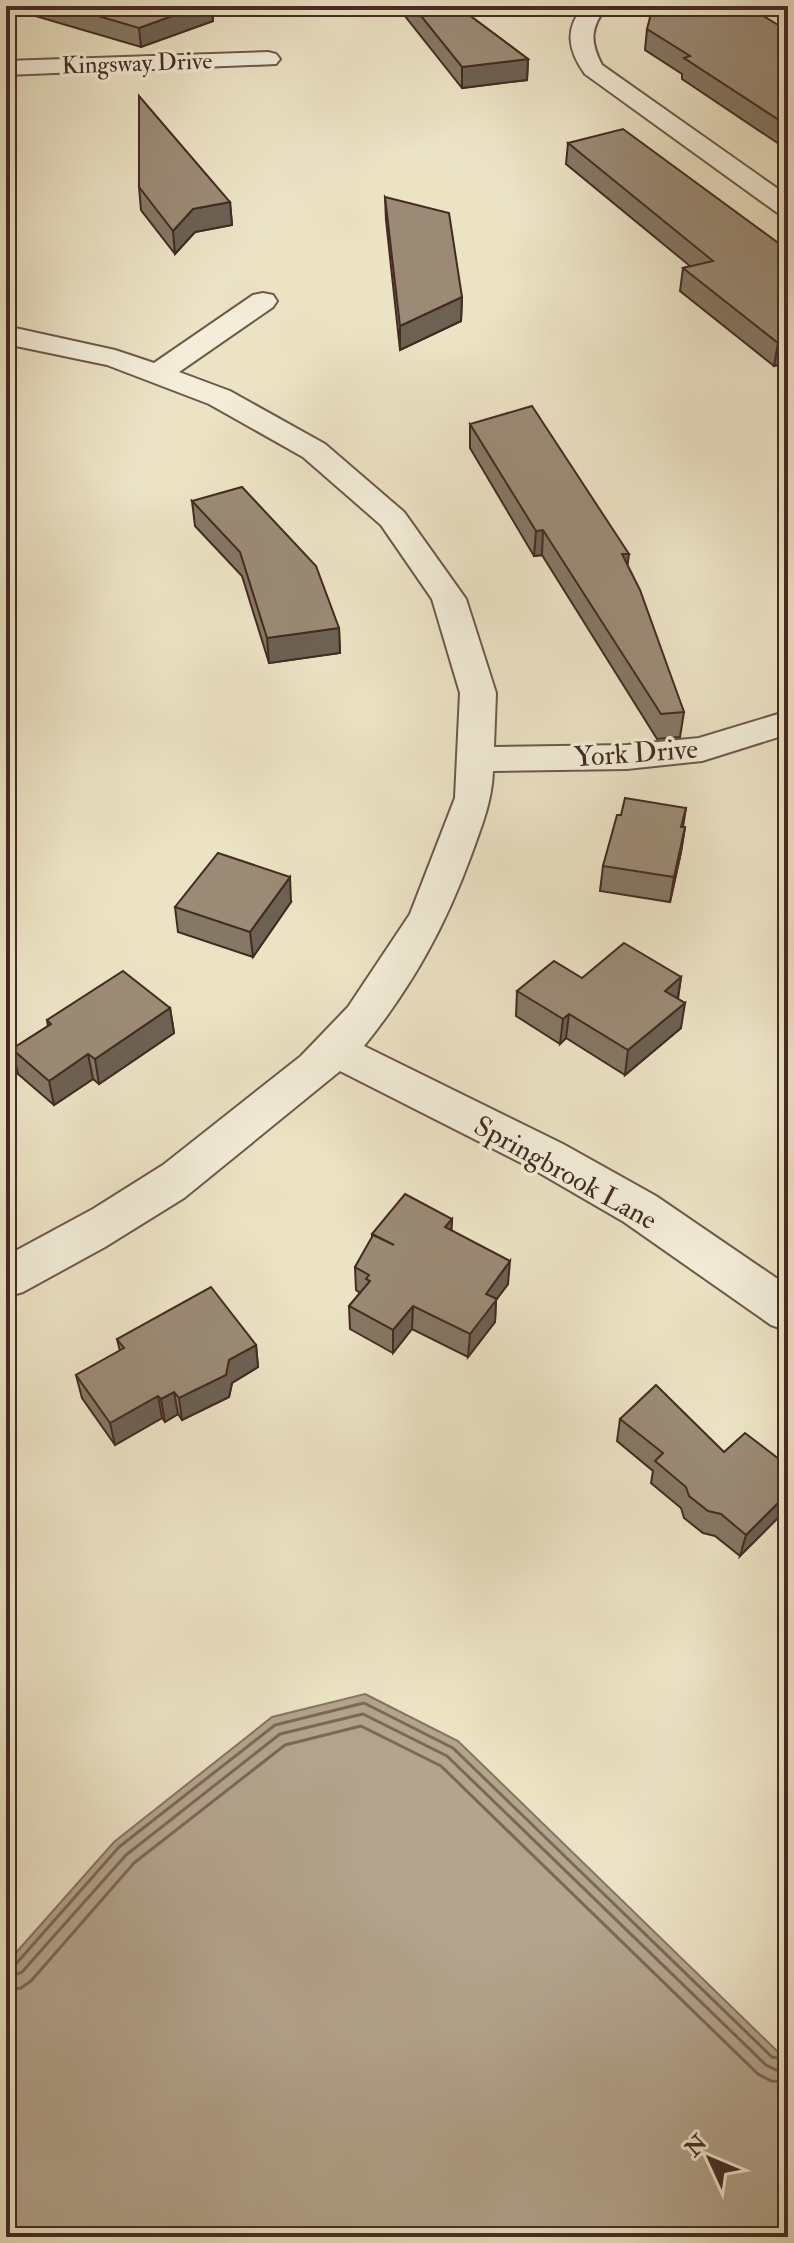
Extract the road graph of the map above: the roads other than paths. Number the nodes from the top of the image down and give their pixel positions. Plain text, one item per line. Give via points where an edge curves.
1 (596, 6) edge
2 (268, 59) dead end
3 (6, 68) edge
4 (788, 208) edge
5 (263, 301) dead end
6 (6, 335) edge
7 (159, 373) junction
8 (788, 722) edge
9 (481, 759) junction
10 (335, 1050) junction
11 (6, 1278) edge
12 (788, 1311) edge

1 - 4 street via 578,37 593,69
2 - 3 street, Kingsway Drive
5 - 7 street
6 - 7 street
7 - 9 street via 277,424 377,501 417,547 443,587 468,647
8 - 9 street, York Drive via 702,749 627,757
9 - 10 street via 467,826 448,880 409,954
10 - 11 street via 168,1185
10 - 12 street, Springbrook Lane via 547,1156 626,1202

